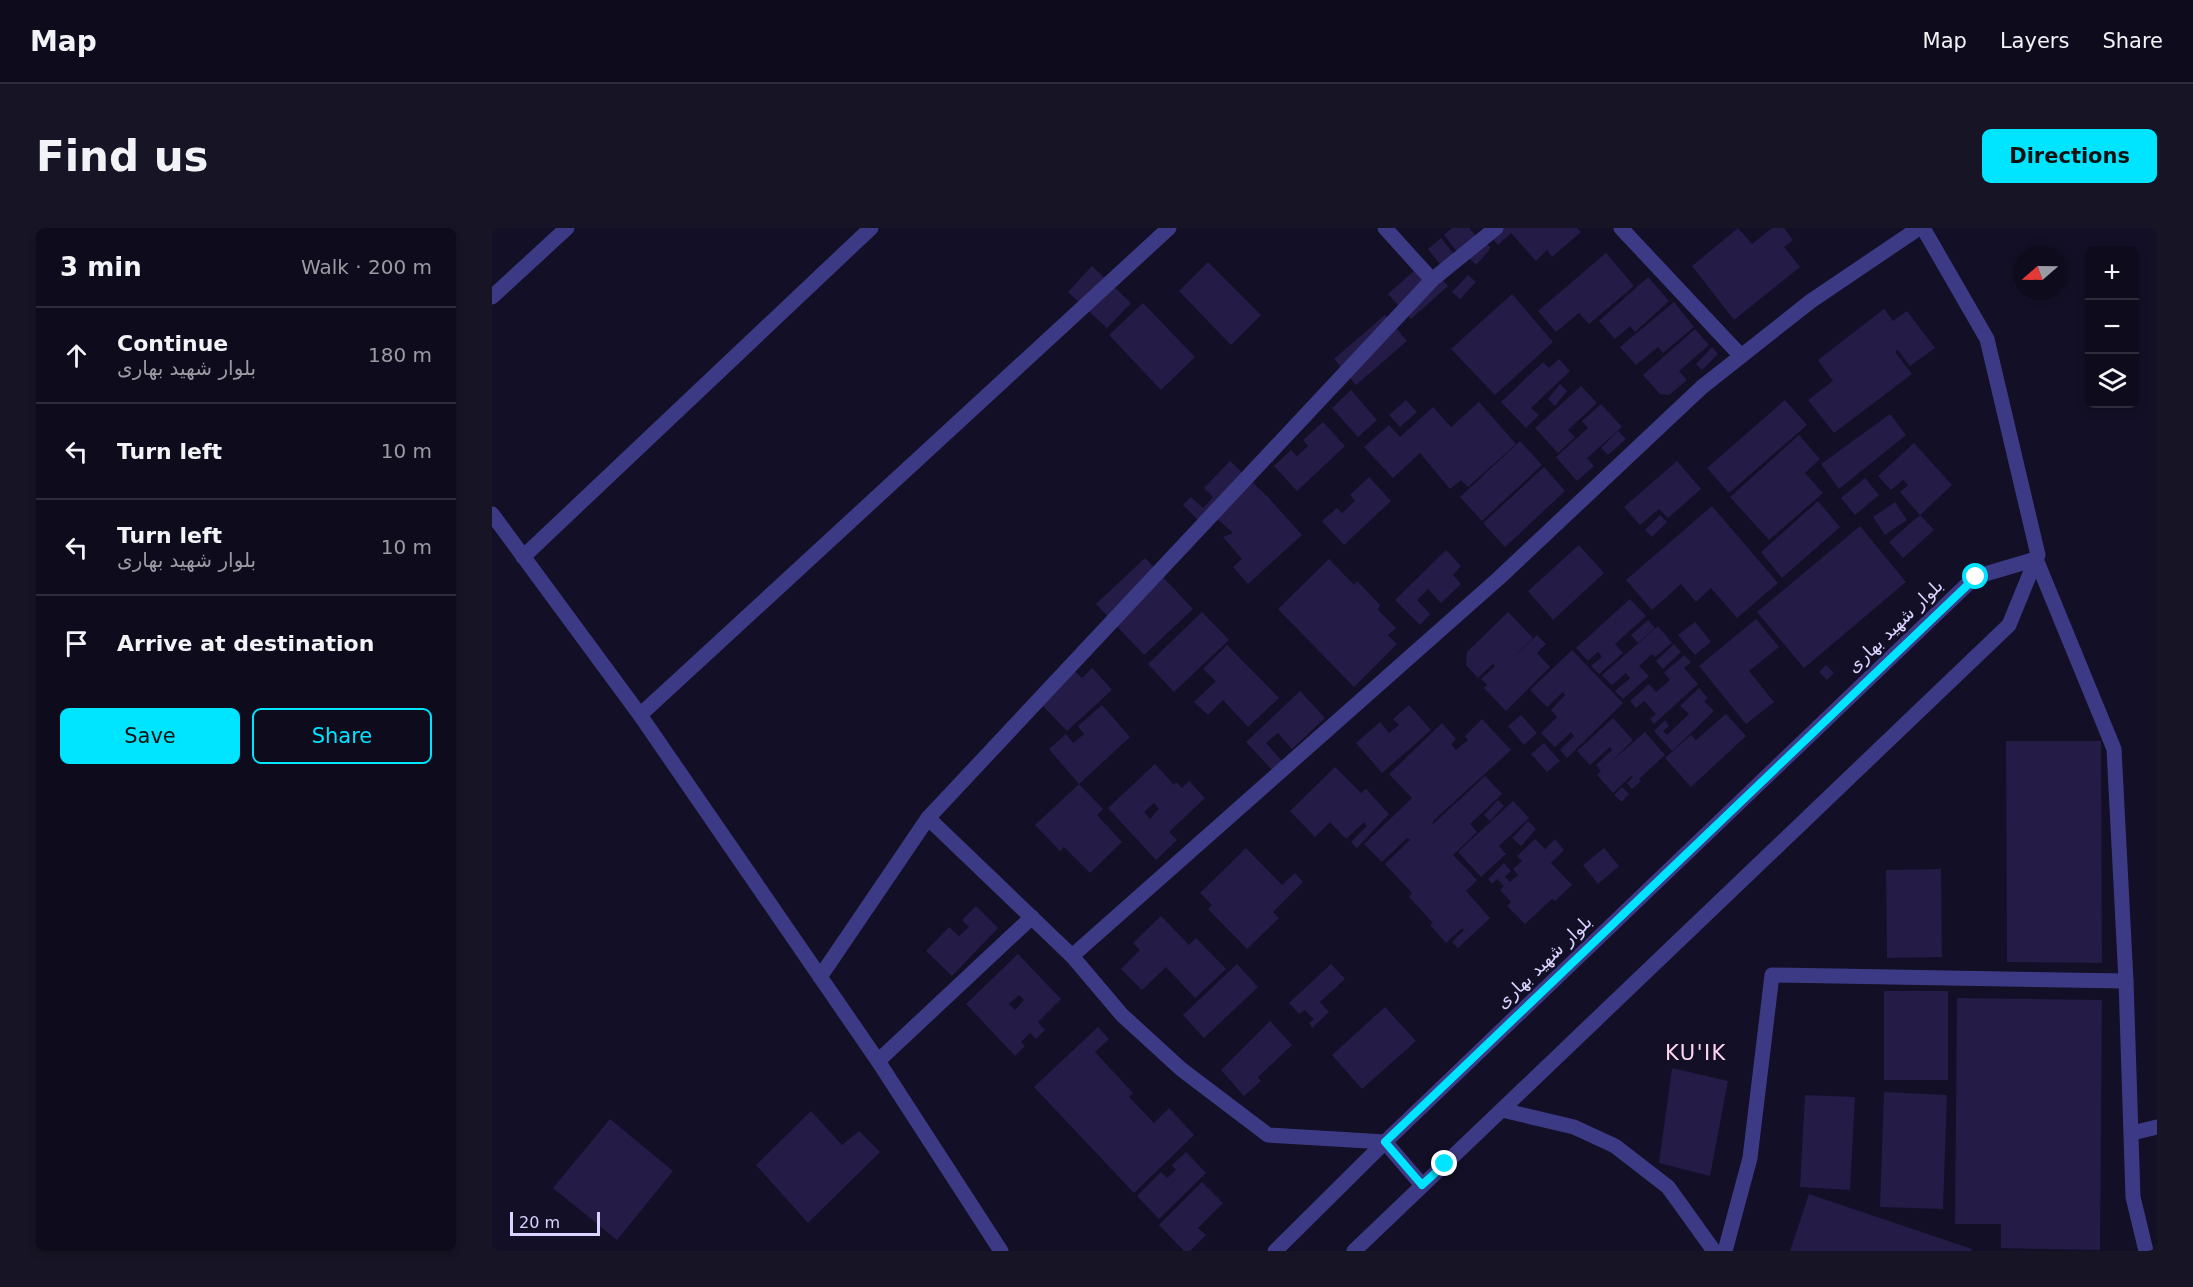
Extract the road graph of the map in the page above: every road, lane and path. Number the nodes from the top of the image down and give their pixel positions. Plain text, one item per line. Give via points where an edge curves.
1 (567, 228) edge
2 (871, 228) edge
3 (1169, 228) edge
4 (1385, 228) edge
5 (1496, 228) edge
6 (1621, 228) edge
7 (1921, 228) edge
8 (1432, 280) junction
9 (492, 297) edge
10 (1741, 356) junction
11 (492, 514) edge
12 (523, 557) junction
13 (2036, 559) junction
14 (640, 715) junction
15 (928, 818) junction
16 (1032, 917) junction
17 (1072, 956) junction
18 (820, 977) junction
19 (2126, 981) junction
20 (878, 1061) junction
21 (1502, 1110) junction
22 (2157, 1127) edge
23 (2132, 1133) junction
24 (1385, 1142) junction
25 (1422, 1185) junction
26 (1001, 1251) edge
27 (1275, 1251) edge
28 (1354, 1251) edge
29 (1714, 1251) edge
30 (1725, 1251) edge
31 (2146, 1251) edge

1 - 9 street
2 - 12 street
3 - 14 street
4 - 8 street
5 - 8 street
6 - 10 street
7 - 10 street via 1811,301
7 - 13 street via 1987,339
8 - 15 street
10 - 17 street via 1702,387 1491,585
11 - 12 street
12 - 14 street
13 - 19 street via 2114,749
13 - 21 street via 2009,625
13 - 24 street, بلوار شهید بهاری via 1976,577
14 - 18 street
15 - 16 street
15 - 18 street
16 - 17 street
16 - 20 street
17 - 24 street via 1122,1015 1181,1068 1268,1135
18 - 20 street
19 - 23 street
19 - 30 street via 1772,975 1750,1158
20 - 26 street
21 - 25 street
21 - 29 street via 1574,1127 1615,1146 1668,1186
22 - 23 street
23 - 31 street via 2133,1197
24 - 25 street
24 - 27 street, بلوار شهید بهاری
25 - 28 street

